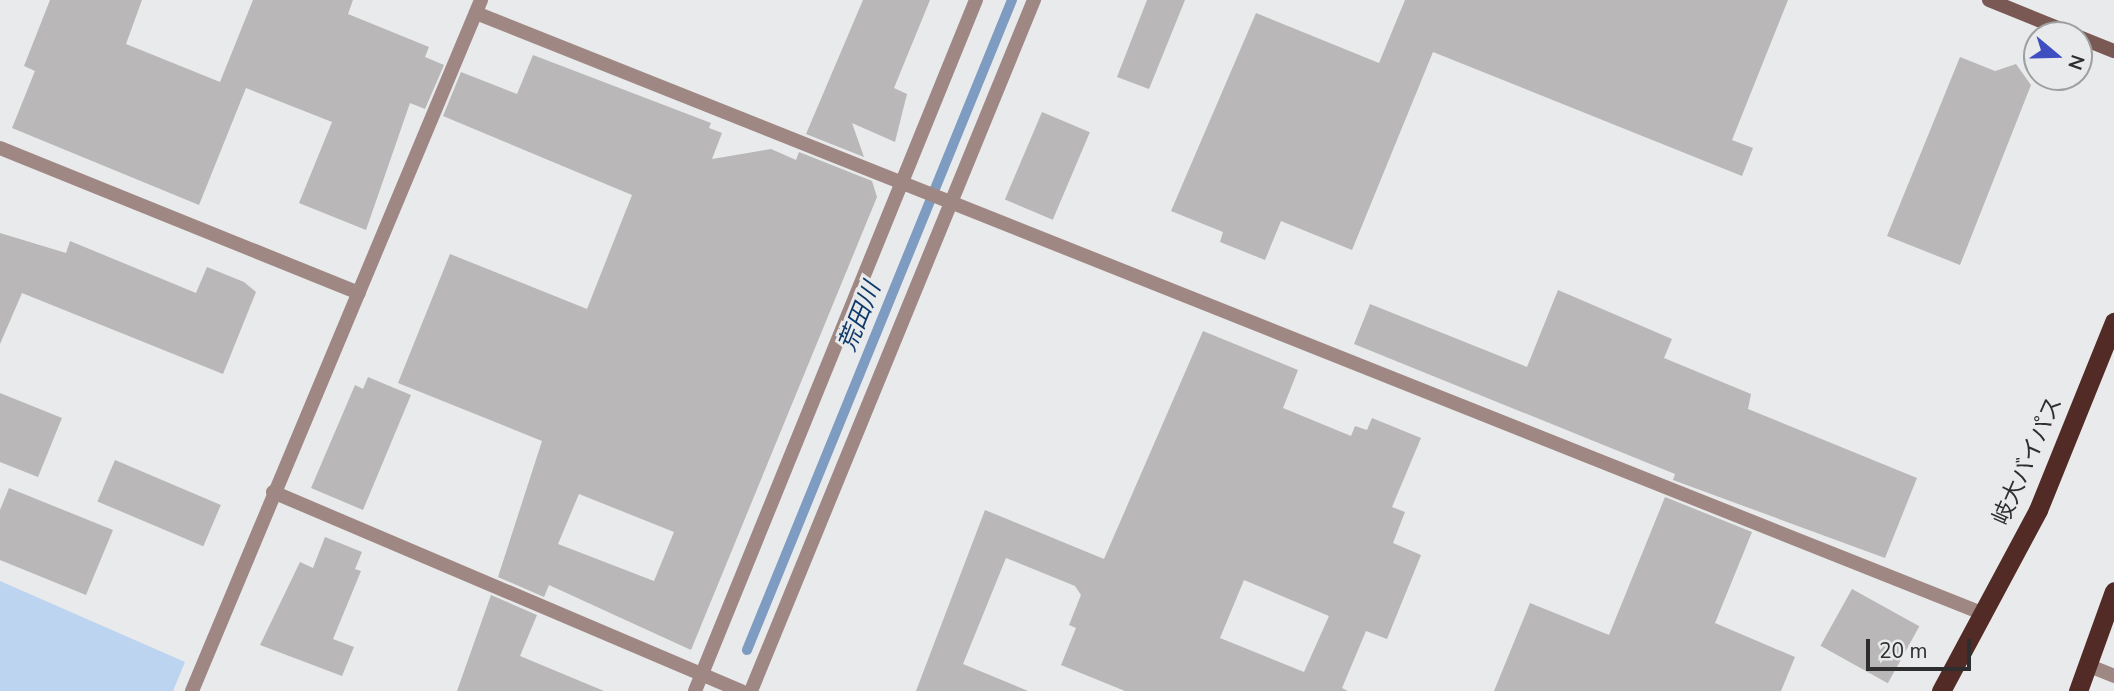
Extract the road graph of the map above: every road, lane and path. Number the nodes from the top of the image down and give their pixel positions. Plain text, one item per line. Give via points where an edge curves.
1 (976, 0) edge
2 (1034, 0) edge
3 (1989, 0) edge
4 (479, 6) edge
5 (2040, 21) edge
6 (2093, 42) edge
7 (2114, 51) edge
8 (0, 148) edge
9 (908, 186) junction
10 (946, 201) junction
11 (359, 293) junction
12 (2114, 322) edge
13 (273, 492) junction
14 (2114, 591) edge
15 (1979, 612) junction
16 (2087, 665) junction
17 (702, 676) junction
18 (2114, 676) edge
19 (192, 691) edge
20 (695, 691) edge
21 (741, 691) edge
22 (751, 691) edge
23 (1941, 691) edge
24 (2078, 691) edge

1 - 9 street
2 - 10 street
3 - 5 main road
4 - 9 street
4 - 11 street
6 - 7 main road
8 - 11 street
9 - 10 street
9 - 17 street
10 - 15 street
10 - 22 street
11 - 13 street
12 - 15 highway, 岐大バイパス via 2038,510
13 - 17 street
13 - 19 street
14 - 16 highway
15 - 23 highway, 岐大バイパス
16 - 18 street
16 - 24 highway
17 - 20 street
17 - 21 street

